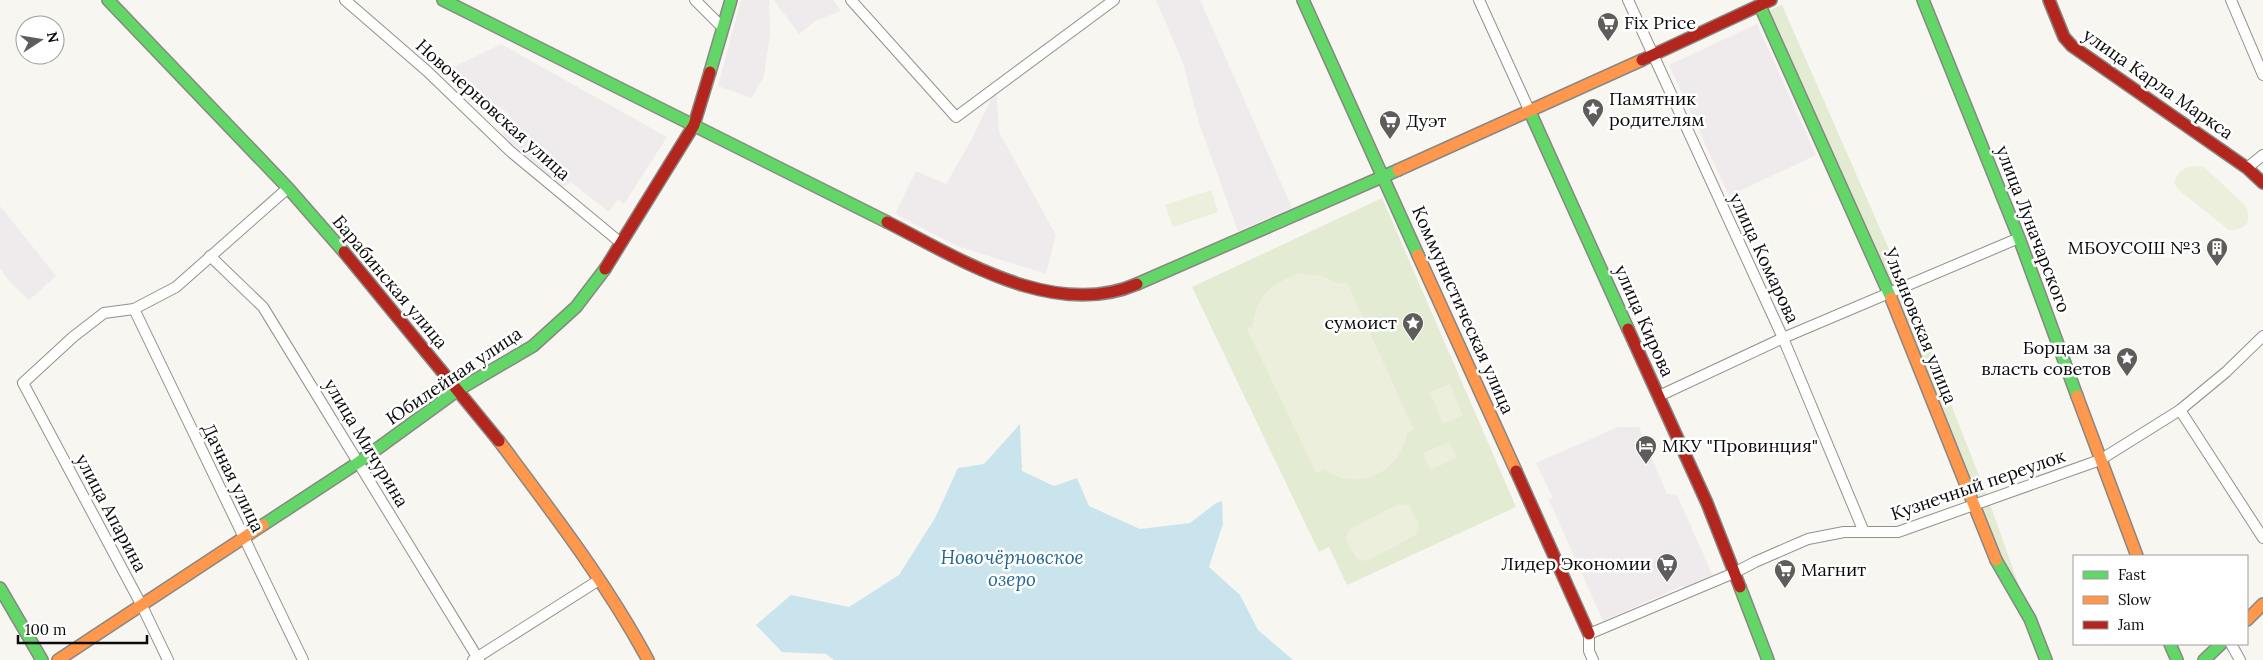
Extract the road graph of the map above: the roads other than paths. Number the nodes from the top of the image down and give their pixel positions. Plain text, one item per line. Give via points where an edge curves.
1 (108, 0) edge
2 (345, 0) edge
3 (443, 0) edge
4 (694, 0) edge
5 (731, 0) edge
6 (851, 0) edge
7 (1114, 0) edge
8 (1304, 0) edge
9 (1479, 0) edge
10 (1628, 0) edge
11 (1923, 0) edge
12 (2049, 0) edge
13 (2231, 0) edge
14 (1766, 2) edge
15 (723, 28) junction
16 (1654, 56) junction
17 (2263, 75) edge
18 (1530, 112) junction
19 (694, 126) junction
20 (2263, 155) edge
21 (2247, 168) junction
22 (1384, 177) junction
23 (2263, 183) edge
24 (288, 188) junction
25 (2019, 238) junction
26 (621, 243) junction
27 (210, 256) junction
28 (1889, 293) junction
29 (134, 309) junction
30 (2263, 336) edge
31 (1783, 338) junction
32 (458, 390) junction
33 (1659, 396) junction
34 (2180, 410) junction
35 (2100, 460) junction
36 (358, 462) junction
37 (1973, 506) junction
38 (1864, 532) junction
39 (244, 537) junction
40 (2263, 538) edge
41 (2137, 555) edge
42 (1734, 573) junction
43 (599, 580) junction
44 (0, 588) edge
45 (2263, 604) edge
46 (142, 606) junction
47 (2248, 619) edge
48 (1589, 634) junction
49 (2170, 645) edge
50 (2220, 645) edge
51 (2232, 645) edge
52 (477, 659) edge
53 (42, 660) edge
54 (58, 660) edge
55 (168, 660) edge
56 (303, 660) edge
57 (648, 660) edge
58 (1593, 660) edge
59 (1768, 660) edge
60 (2046, 660) edge
61 (2176, 660) edge
62 (2204, 660) edge
63 (2240, 660) edge

1 - 24 street, Барабинская улица
2 - 26 street, Новочерновская улица via 510,151
3 - 19 street
4 - 15 street
5 - 15 street, Юбилейная улица
6 - 7 street via 956,117
8 - 22 street, Коммунистическая улица
9 - 18 street, улица Кирова
10 - 16 street, улица Комарова
11 - 25 street, улица Луначарского
12 - 21 street, улица Карла Маркса via 2064,37 2072,46
13 - 17 street
14 - 16 street
14 - 28 street, Ульяновская улица
15 - 19 street, Юбилейная улица
16 - 18 street
16 - 31 street, улица Комарова
18 - 22 street
18 - 33 street, улица Кирова
19 - 22 street via 1008,281 1046,291 1088,296 1122,290
19 - 26 street, Юбилейная улица
20 - 21 street
21 - 23 street, улица Карла Маркса
22 - 48 street, Коммунистическая улица
24 - 27 street
24 - 32 street, Барабинская улица
25 - 28 street
25 - 35 street, улица Луначарского
26 - 32 street, Юбилейная улица via 576,307 548,333 533,346
27 - 29 street via 176,287
27 - 36 street, улица Мичурина via 263,307
28 - 31 street
28 - 37 street, Ульяновская улица
29 - 39 street, Дачная улица
29 - 46 street, улица Апарина via 104,313 23,382
30 - 34 street, Кузнечный переулок
31 - 33 street
31 - 38 street, улица Комарова
32 - 36 street, Юбилейная улица
32 - 43 street, Барабинская улица via 566,531
33 - 42 street, улица Кирова
34 - 35 street, Кузнечный переулок
34 - 40 street
35 - 37 street, Кузнечный переулок
35 - 41 street, улица Луначарского
36 - 39 street, Юбилейная улица
36 - 52 street, улица Мичурина
37 - 38 street, Кузнечный переулок via 1898,532
37 - 60 street, Ульяновская улица via 1998,566 2030,618
38 - 42 street, Кузнечный переулок via 1808,539
39 - 46 street, Юбилейная улица
39 - 56 street, Дачная улица
42 - 48 street, Кузнечный переулок
42 - 59 street, улица Кирова
43 - 52 street
43 - 57 street, Барабинская улица via 626,619
44 - 53 street
45 - 47 street
46 - 54 street, Юбилейная улица
46 - 55 street, улица Апарина
48 - 58 street via 1589,651
49 - 61 street
50 - 62 street
51 - 63 street

